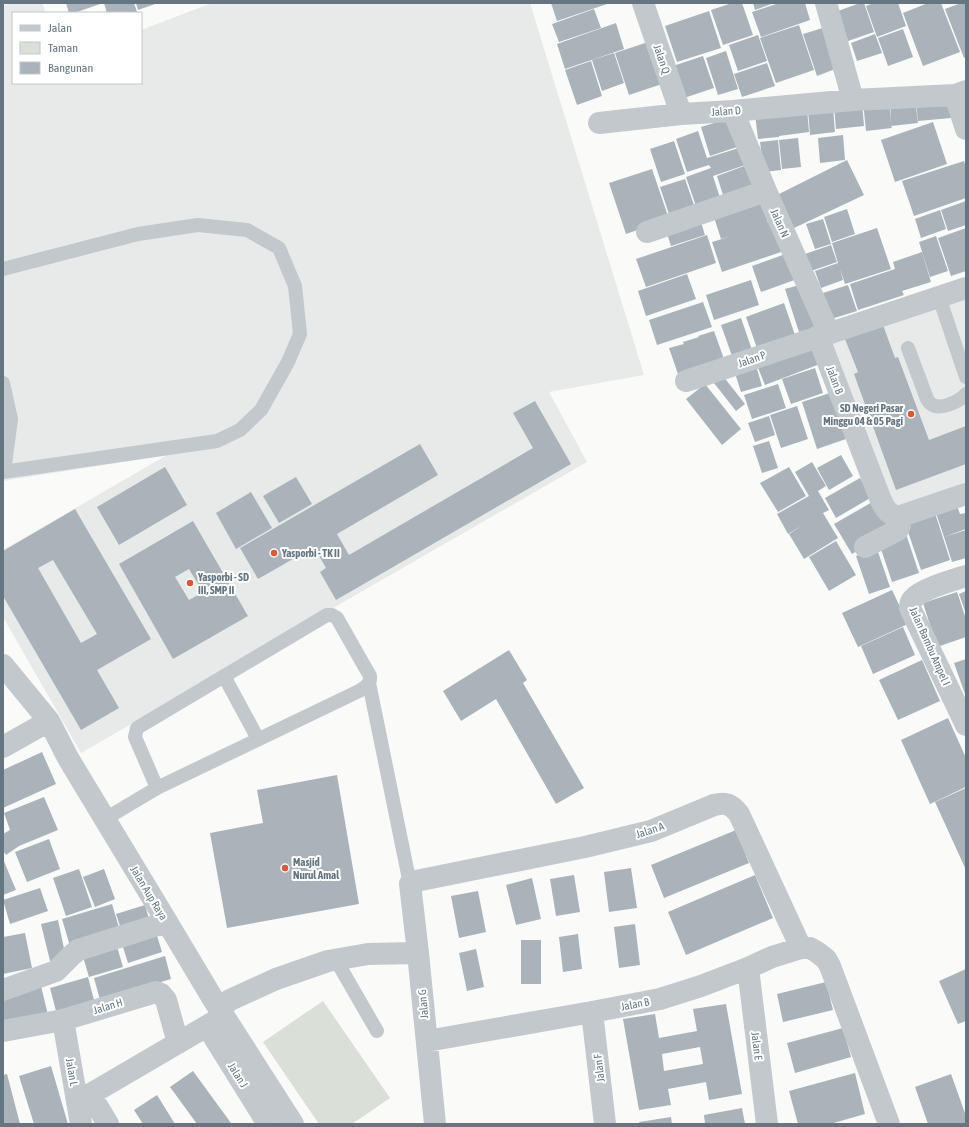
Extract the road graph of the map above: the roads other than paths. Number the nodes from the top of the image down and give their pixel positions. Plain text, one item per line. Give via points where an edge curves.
1 (643, 3) edge
2 (826, 3) edge
3 (960, 93) edge
4 (853, 100) junction
5 (733, 111) junction
6 (681, 114) junction
7 (599, 123) dead end
8 (966, 129) edge
9 (766, 191) junction
10 (647, 232) dead end
11 (3, 269) edge
12 (966, 288) edge
13 (939, 297) junction
14 (824, 335) junction
15 (908, 348) dead end
16 (966, 377) edge
17 (686, 381) dead end
18 (3, 383) edge
19 (966, 394) edge
20 (4, 472) edge
21 (966, 494) edge
22 (898, 517) junction
23 (865, 547) dead end
24 (966, 576) edge
25 (3, 665) edge
26 (224, 676) junction
27 (369, 683) junction
28 (49, 721) junction
29 (966, 724) edge
30 (258, 739) junction
31 (3, 747) edge
32 (157, 788) junction
33 (105, 819) junction
34 (410, 884) junction
35 (167, 922) junction
36 (801, 948) junction
37 (418, 953) junction
38 (336, 960) junction
39 (748, 968) junction
40 (3, 990) edge
41 (592, 1012) junction
42 (217, 1017) junction
43 (63, 1020) junction
44 (3, 1031) edge
45 (377, 1031) dead end
46 (427, 1041) junction
47 (178, 1043) junction
48 (83, 1098) junction
49 (81, 1124) edge
50 (108, 1124) edge
51 (268, 1124) edge
52 (293, 1124) edge
53 (434, 1124) edge
54 (605, 1124) edge
55 (767, 1124) edge
56 (889, 1124) edge

1 - 6 street, Jalan Q
2 - 4 street
3 - 4 street, Jalan D
3 - 8 street
4 - 5 street, Jalan D
5 - 6 street, Jalan D
5 - 9 street, Jalan N
6 - 7 street, Jalan D
9 - 10 street
9 - 14 street, Jalan N
11 - 20 lane via 138,234 198,225 247,230 279,248 295,286 300,334 288,362 261,410 240,430 217,442
12 - 13 street
13 - 14 street
13 - 16 lane
14 - 17 street, Jalan P
14 - 22 street, Jalan B via 884,506 888,512
15 - 19 lane via 927,399 932,405 940,407
18 - 20 lane via 11,419
21 - 22 street
22 - 23 street via 898,530
24 - 29 street, Jalan Bambu Ampel I via 927,590 913,598 910,608
25 - 28 street, Jalan Aup Raya
26 - 27 lane via 327,615 332,615 337,618 370,676
26 - 30 lane
26 - 32 lane via 137,728 135,737
27 - 30 lane via 359,691
27 - 34 lane
28 - 31 street
28 - 33 street, Jalan Aup Raya
30 - 32 lane
32 - 33 lane
33 - 35 street, Jalan Aup Raya
34 - 36 street, Jalan A via 652,831 714,804 729,804 739,814
34 - 37 street, Jalan G
35 - 40 street via 78,950 56,971
35 - 42 street, Jalan Aup Raya
36 - 39 street, Jalan B
36 - 56 street via 810,948 817,952 830,966
37 - 38 street via 368,954
37 - 46 street, Jalan G
38 - 42 street via 276,979 230,1000
38 - 45 lane
39 - 41 street, Jalan B via 679,994
39 - 55 street, Jalan E
41 - 46 street, Jalan B
41 - 54 street, Jalan F
42 - 47 street
42 - 51 street, Jalan J
42 - 52 street, Jalan Aup Raya
43 - 44 street, Jalan H
43 - 47 street, Jalan H via 156,992 162,994 166,1000
43 - 48 street, Jalan L
46 - 53 street, Jalan G
47 - 48 street
48 - 49 street, Jalan L
48 - 50 street

